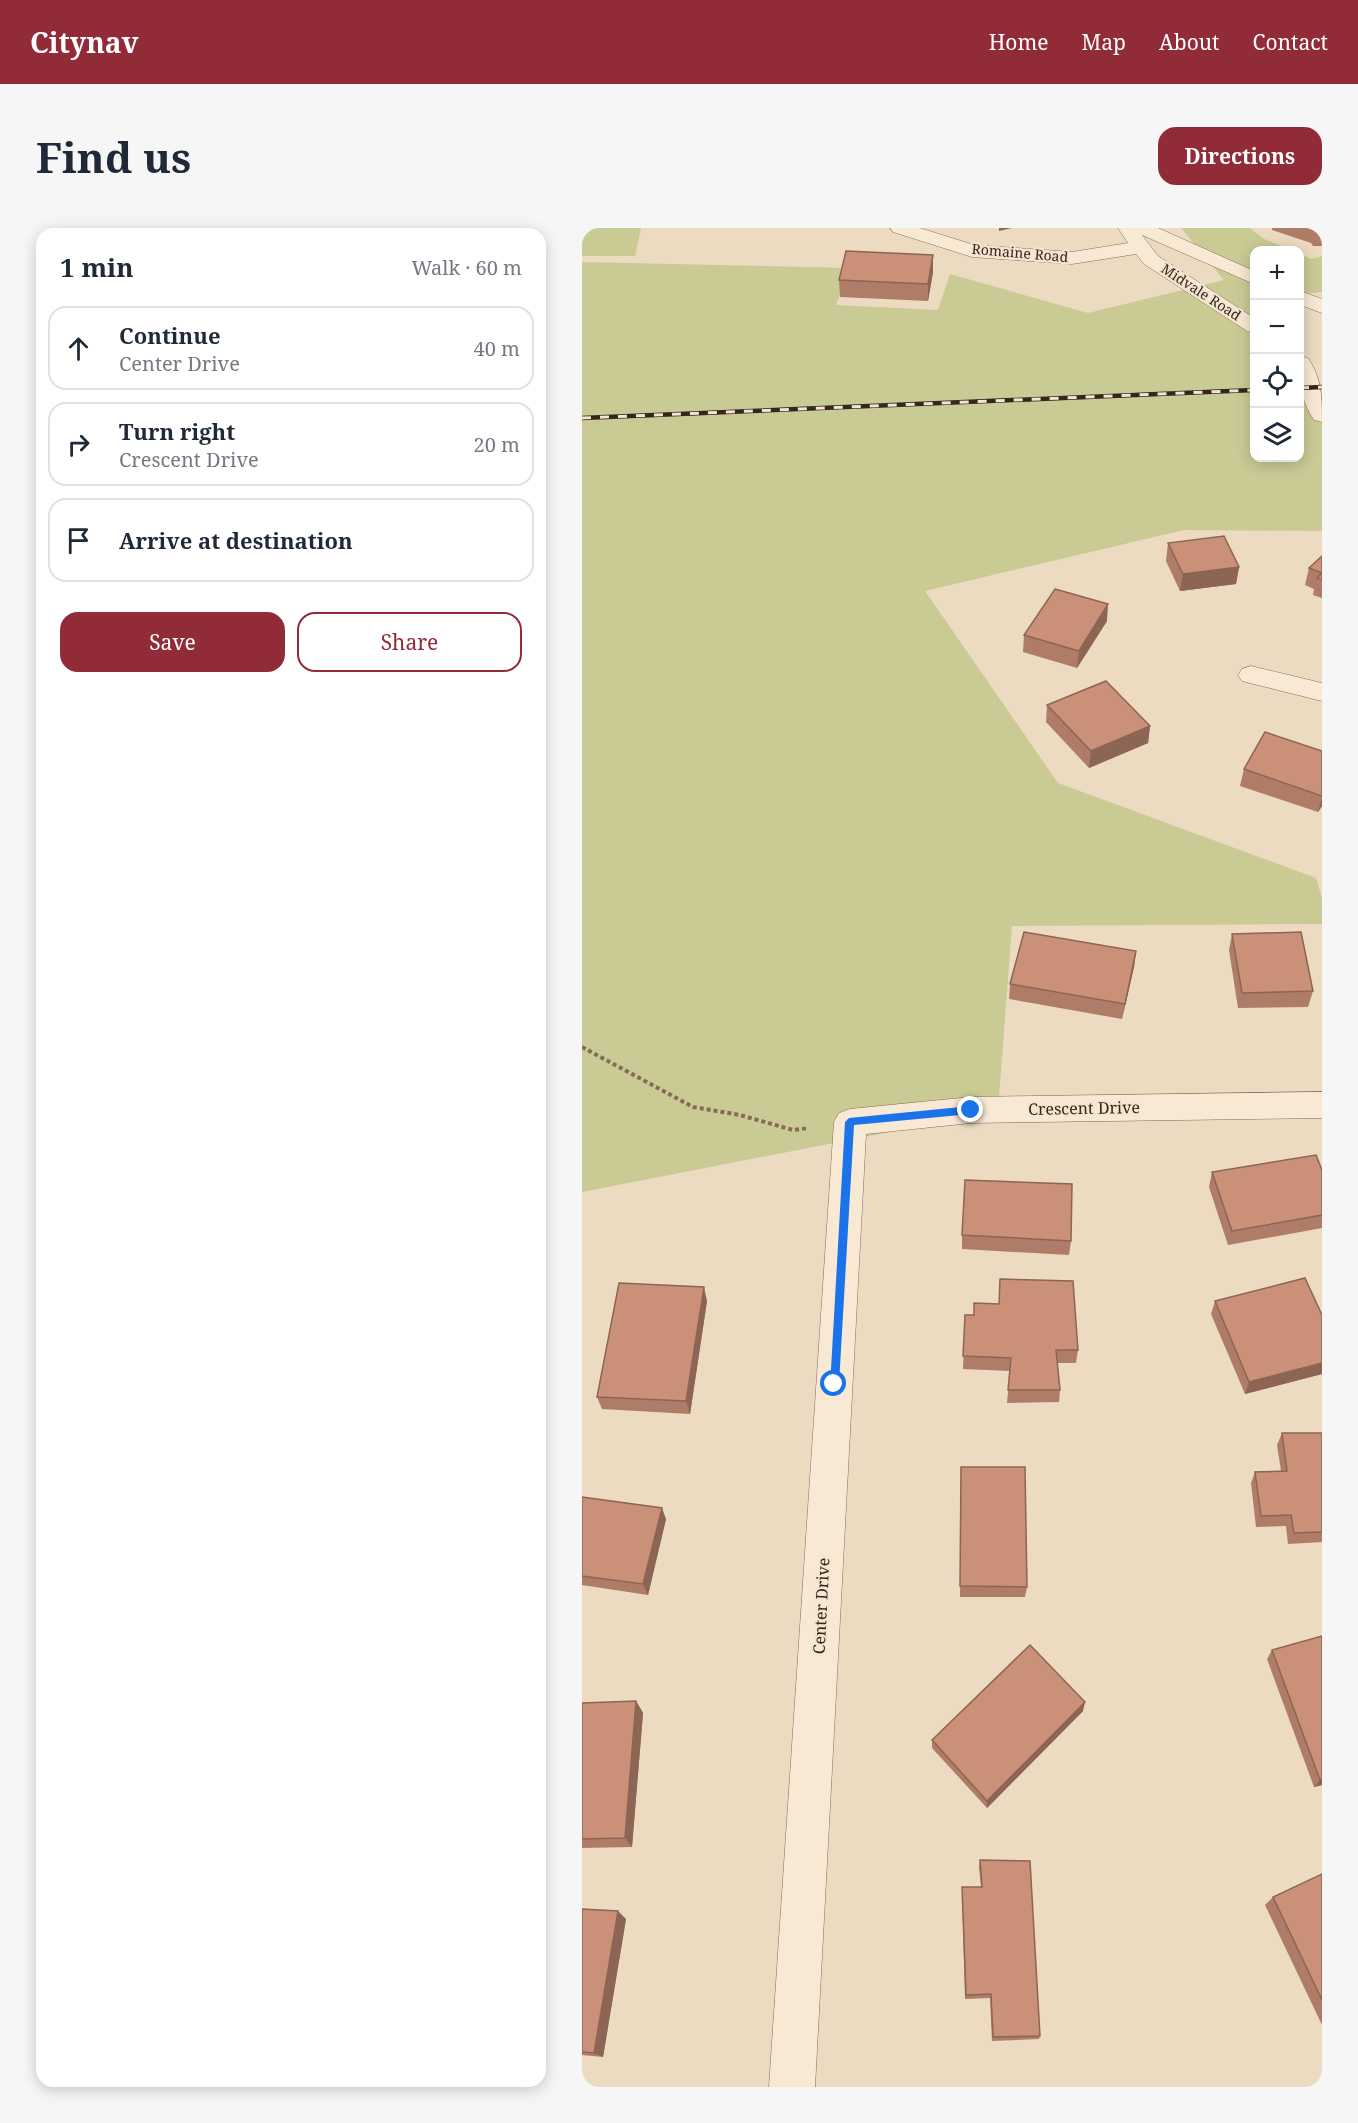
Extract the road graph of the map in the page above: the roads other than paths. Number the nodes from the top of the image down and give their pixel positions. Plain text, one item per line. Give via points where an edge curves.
1 (901, 228) edge
2 (1126, 228) edge
3 (1141, 237) edge
4 (1250, 277) edge
5 (1304, 299) edge
6 (1322, 307) edge
7 (1250, 324) edge
8 (1304, 374) edge
9 (1322, 415) edge
10 (1251, 675) dead end
11 (1322, 692) edge
12 (1322, 1105) edge
13 (849, 1123) joint
14 (792, 2087) edge

1 - 3 street, Romaine Road via 972,251 1060,258 1072,258
2 - 3 street, Midvale Road
3 - 4 street
3 - 7 street, Midvale Road via 1151,260
5 - 6 street
8 - 9 street
10 - 11 street
12 - 13 street, Crescent Drive via 971,1110
13 - 14 street, Center Drive

